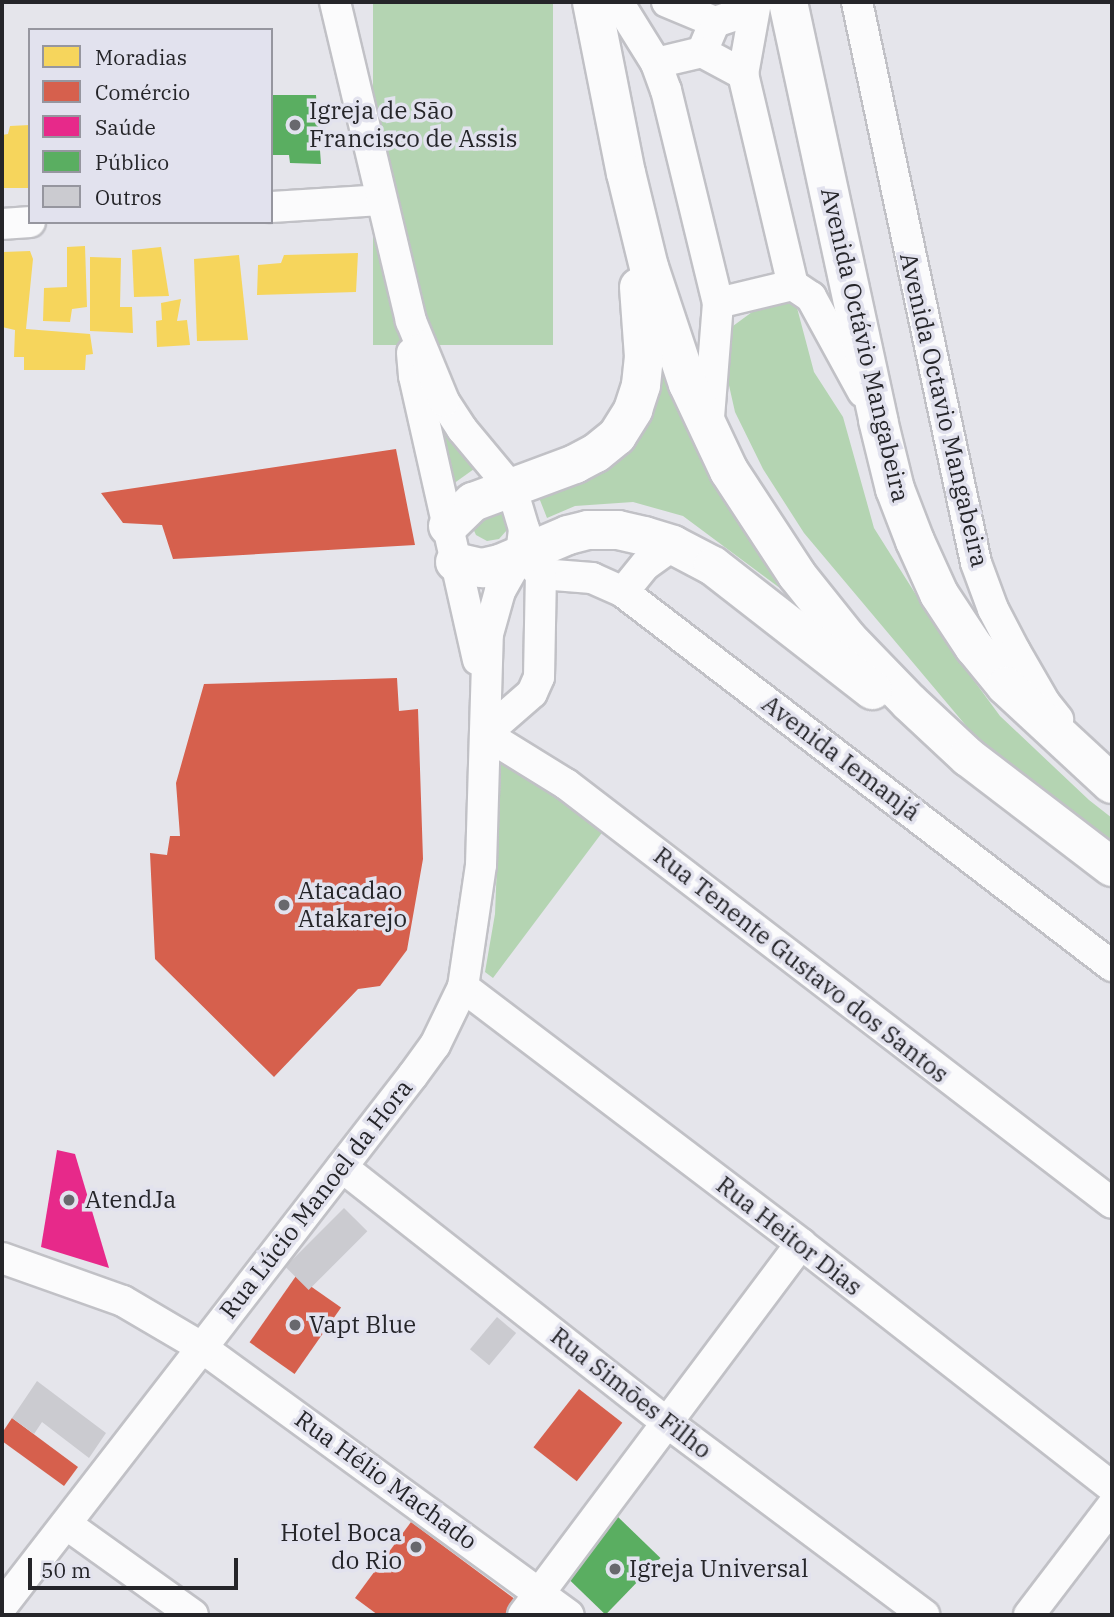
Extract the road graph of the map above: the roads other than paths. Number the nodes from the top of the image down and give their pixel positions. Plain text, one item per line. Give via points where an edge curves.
1 (335, 2) edge
2 (592, 2) edge
3 (618, 2) edge
4 (667, 2) edge
5 (857, 2) edge
6 (766, 4) edge
7 (715, 22) junction
8 (702, 52) junction
9 (656, 63) junction
10 (743, 74) junction
11 (626, 173) junction
12 (381, 200) junction
13 (273, 207) edge
14 (28, 222) edge
15 (2, 224) edge
16 (793, 285) junction
17 (718, 303) junction
18 (411, 321) junction
19 (878, 421) junction
20 (708, 430) junction
21 (512, 489) junction
22 (452, 544) junction
23 (673, 545) junction
24 (531, 564) junction
25 (623, 592) junction
26 (486, 694) junction
27 (485, 734) junction
28 (968, 757) junction
29 (1112, 784) edge
30 (1112, 867) edge
31 (1112, 966) edge
32 (463, 987) junction
33 (342, 1167) junction
34 (1112, 1203) edge
35 (801, 1244) junction
36 (2, 1258) edge
37 (201, 1347) junction
38 (669, 1424) junction
39 (1112, 1487) edge
40 (1112, 1506) edge
41 (66, 1524) junction
42 (531, 1604) edge
43 (2, 1606) edge
44 (193, 1615) edge
45 (569, 1615) edge
46 (924, 1615) edge
47 (1029, 1615) edge

1 - 12 street
2 - 11 main road
3 - 9 street
4 - 7 street
5 - 29 street, Avenida Octavio Mangabeira via 976,563 993,609 1045,702
6 - 7 street
6 - 10 street
6 - 19 main road, Avenida Octávio Mangabeira
7 - 8 street
8 - 9 street
8 - 10 street
9 - 17 street
10 - 16 street
11 - 20 main road via 667,323
11 - 21 main road via 644,357 633,410 618,436 596,453
12 - 13 street
12 - 18 street
14 - 15 street
16 - 17 street
16 - 19 street via 811,297 820,311
17 - 20 street
18 - 21 street via 444,401
18 - 22 street via 414,376
19 - 29 main road, Avenida Octávio Mangabeira via 895,489 915,541 960,626 1006,686
20 - 28 main road via 749,505 848,639
21 - 22 main road via 473,502
21 - 24 street
22 - 24 main road via 482,568
22 - 26 street
23 - 24 main road via 618,530 588,530
23 - 25 street via 645,565
23 - 28 main road via 713,566 846,671
24 - 25 street, Avenida Iemanjá via 592,578
24 - 26 street via 511,568 492,610
24 - 27 street via 539,677 532,693
25 - 31 street, Avenida Iemanjá
26 - 27 street, Rua Lúcio Manoel da Hora
27 - 32 street, Rua Lúcio Manoel da Hora via 481,865
27 - 34 street, Rua Tenente Gustavo dos Santos via 566,784
28 - 30 main road
32 - 33 street, Rua Lúcio Manoel da Hora via 435,1045
32 - 35 street, Rua Heitor Dias
33 - 37 street, Rua Lúcio Manoel da Hora
33 - 38 street, Rua Simões Filho
35 - 38 street
35 - 39 street, Rua Heitor Dias
36 - 37 street, Rua Hélio Machado via 123,1300
37 - 41 street, Rua Lúcio Manoel da Hora
37 - 42 street, Rua Hélio Machado
38 - 42 street
38 - 46 street, Rua Simões Filho
40 - 47 street
41 - 43 street, Rua Lúcio Manoel da Hora
41 - 44 street
42 - 45 street, Rua Hélio Machado

